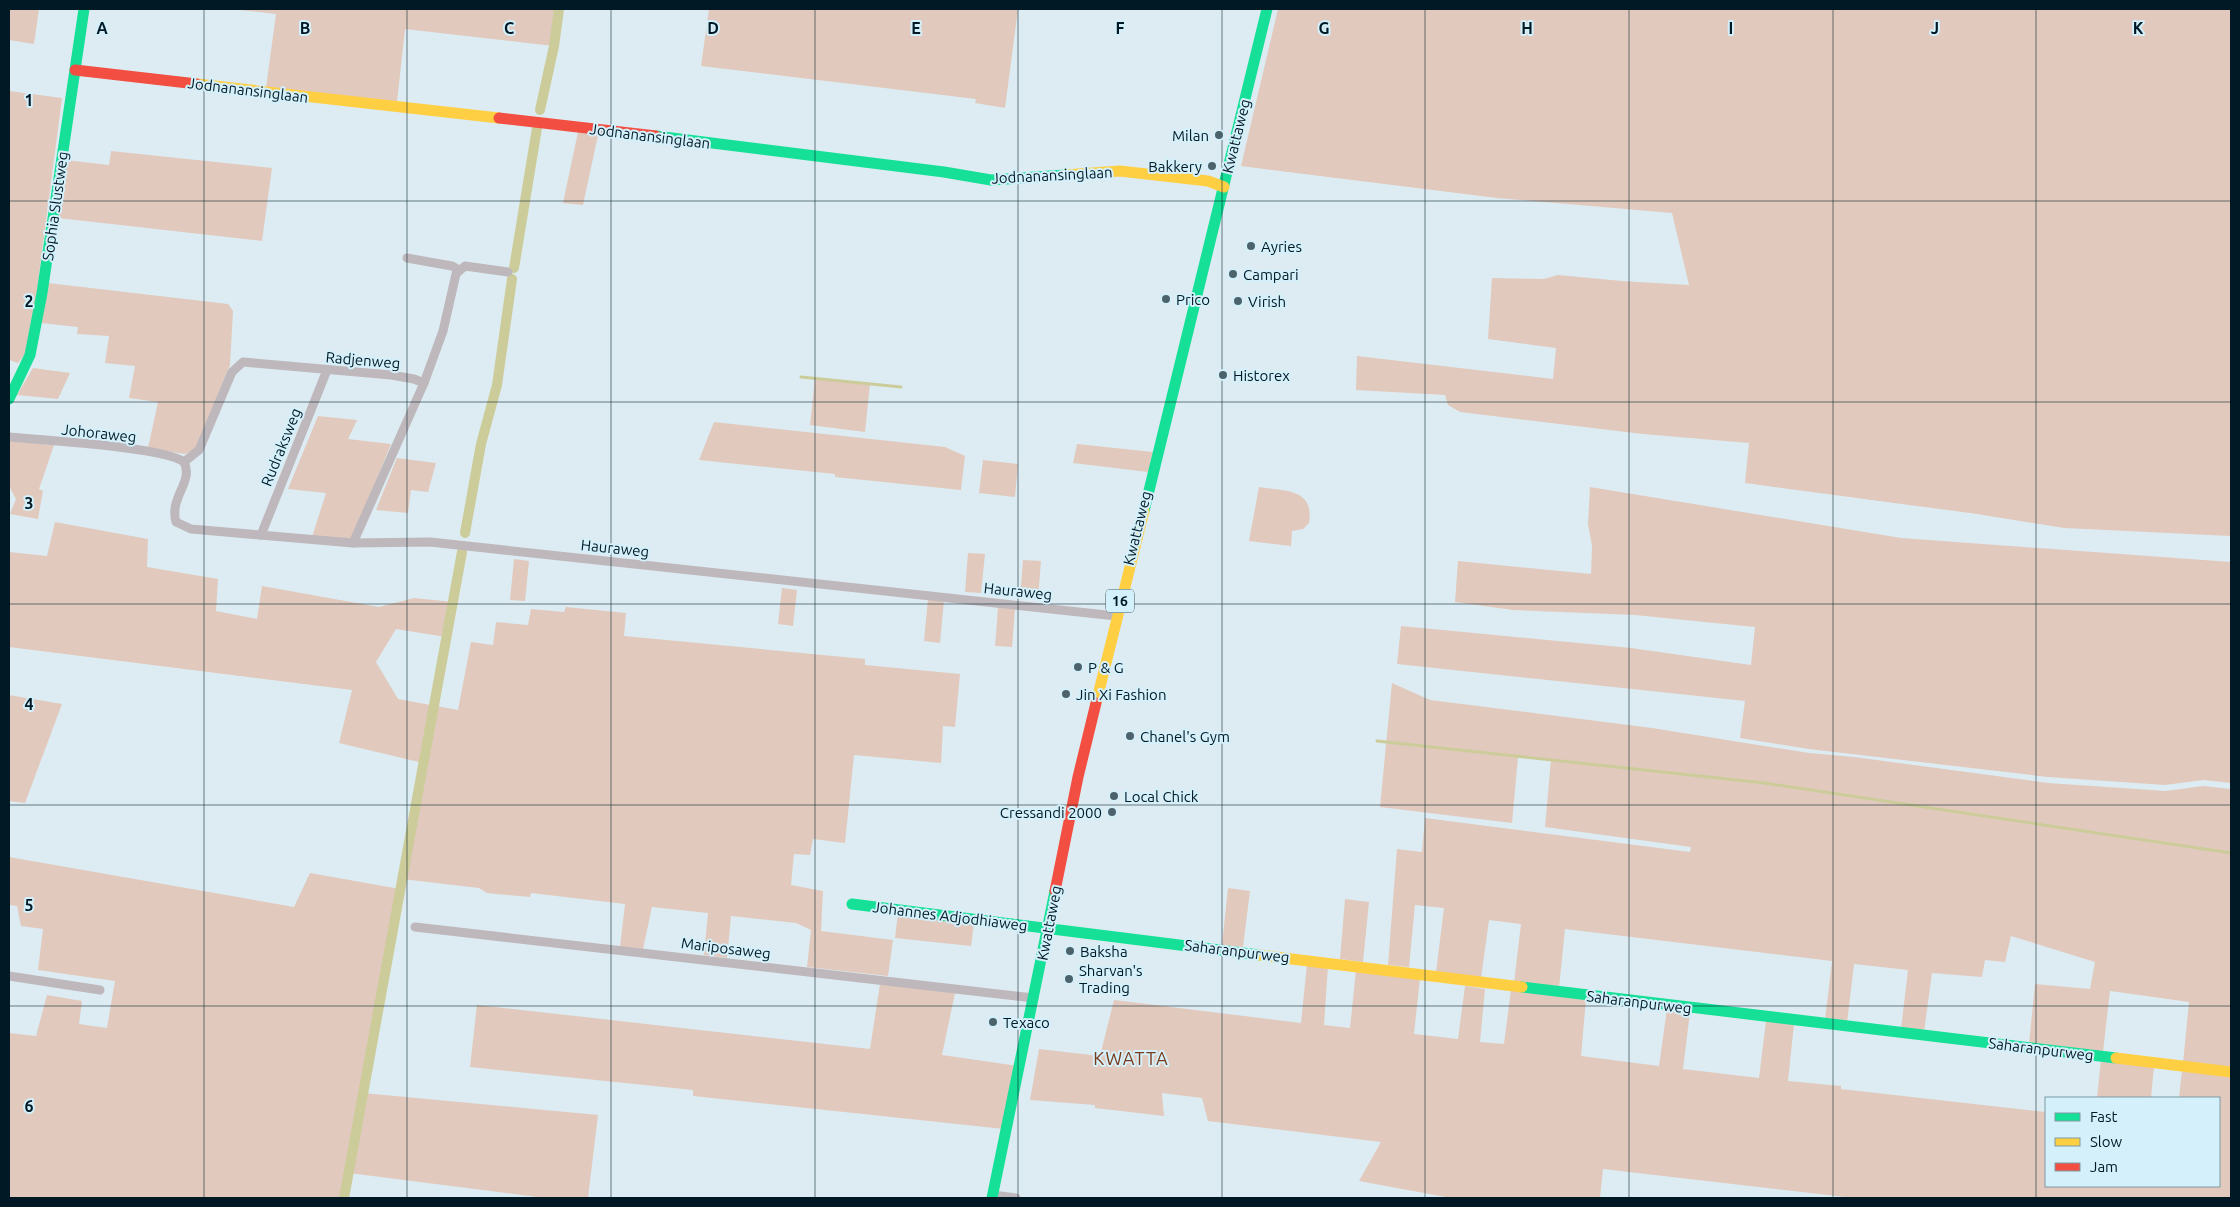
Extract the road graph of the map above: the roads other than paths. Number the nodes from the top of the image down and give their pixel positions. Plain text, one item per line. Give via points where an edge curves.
1 (84, 9) edge
2 (1267, 9) edge
3 (75, 70) junction
4 (1224, 186) junction
5 (407, 258) dead end
6 (459, 270) junction
7 (508, 272) dead end
8 (327, 370) junction
9 (424, 383) junction
10 (9, 399) edge
11 (9, 437) edge
12 (184, 462) junction
13 (261, 535) junction
14 (353, 543) junction
15 (1116, 616) junction
16 (852, 904) dead end
17 (415, 927) dead end
18 (1048, 928) junction
19 (9, 976) edge
20 (100, 990) dead end
21 (1034, 998) junction
22 (2231, 1072) edge
23 (992, 1197) edge
24 (1016, 1198) edge

1 - 3 street, Sophia Slustweg
2 - 4 street, Kwattaweg / 16
3 - 4 street, Jodnanansinglaan via 599,129 991,180 1120,171 1208,181
3 - 10 street, Sophia Slustweg via 54,220 30,355
4 - 15 street, Kwattaweg / 16
5 - 6 street
6 - 7 street via 465,266
6 - 9 street via 444,331
8 - 9 street, Radjenweg via 391,375
8 - 12 street, Radjenweg via 243,362 232,372 199,450
8 - 13 street, Rudraksweg
9 - 14 street
11 - 12 street, Johoraweg via 97,445 173,456
12 - 13 street, Hauraweg via 188,474 174,504 176,522 191,529
13 - 14 street, Hauraweg
14 - 15 street, Hauraweg via 430,542
15 - 18 street, Kwattaweg / 16 via 1078,777
16 - 18 street, Johannes Adjodhiaweg
17 - 21 street, Mariposaweg
18 - 21 street, Kwattaweg / 16
18 - 22 street, Saharanpurweg
19 - 20 street
21 - 23 street, Kwattaweg / 16
23 - 24 street

